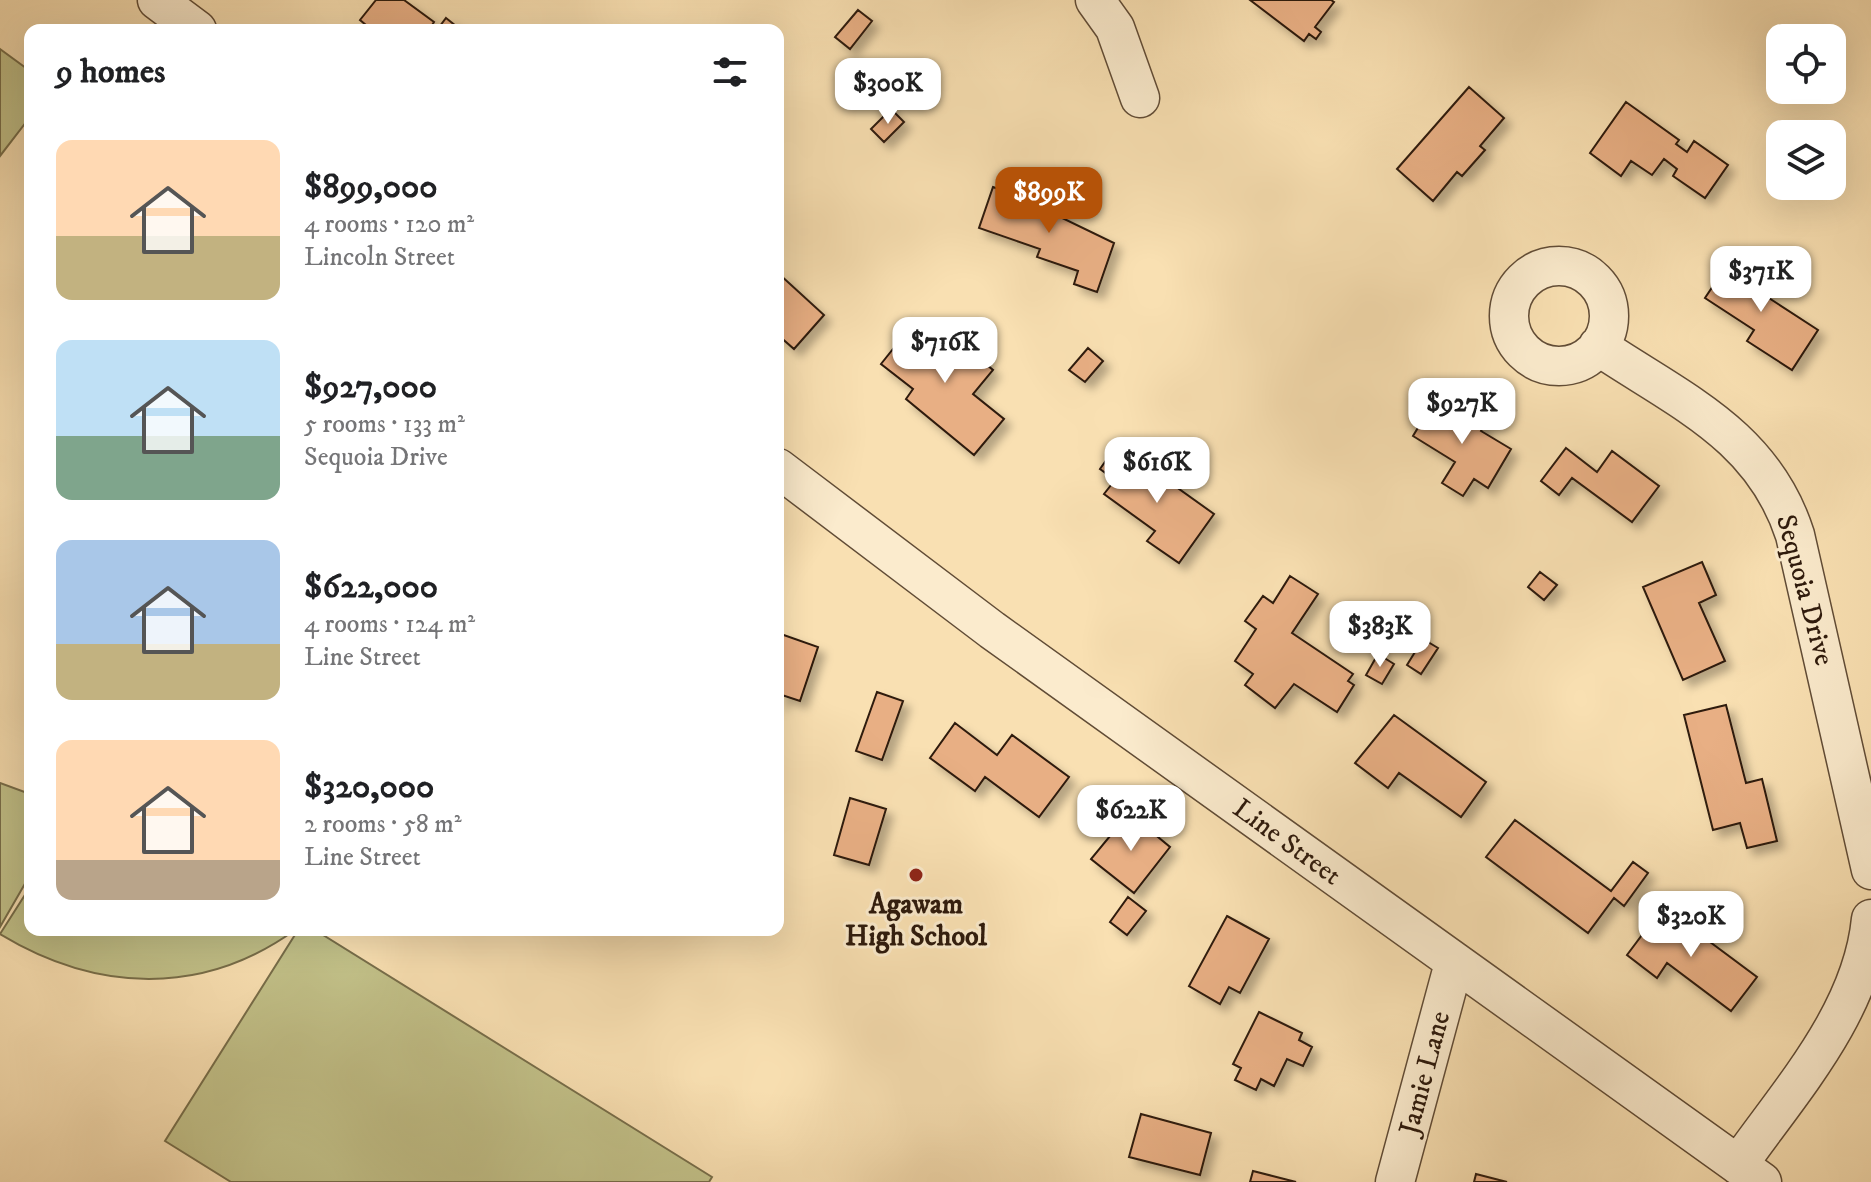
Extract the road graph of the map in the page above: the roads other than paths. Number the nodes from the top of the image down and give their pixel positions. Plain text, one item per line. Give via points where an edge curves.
1 (157, 0) edge
2 (1095, 0) edge
3 (189, 24) edge
4 (1140, 98) dead end
5 (1598, 346) dead end
6 (784, 473) edge
7 (1871, 870) edge
8 (1871, 919) edge
9 (1454, 963) junction
10 (1750, 1174) edge
11 (1395, 1182) edge

1 - 3 street
2 - 4 street via 1115,28
5 - 7 street, Sequoia Drive via 1725,431 1752,454 1773,483 1797,543
6 - 9 street, Line Street via 992,630
8 - 10 street via 1849,999
9 - 10 street, Line Street
9 - 11 street, Jamie Lane

